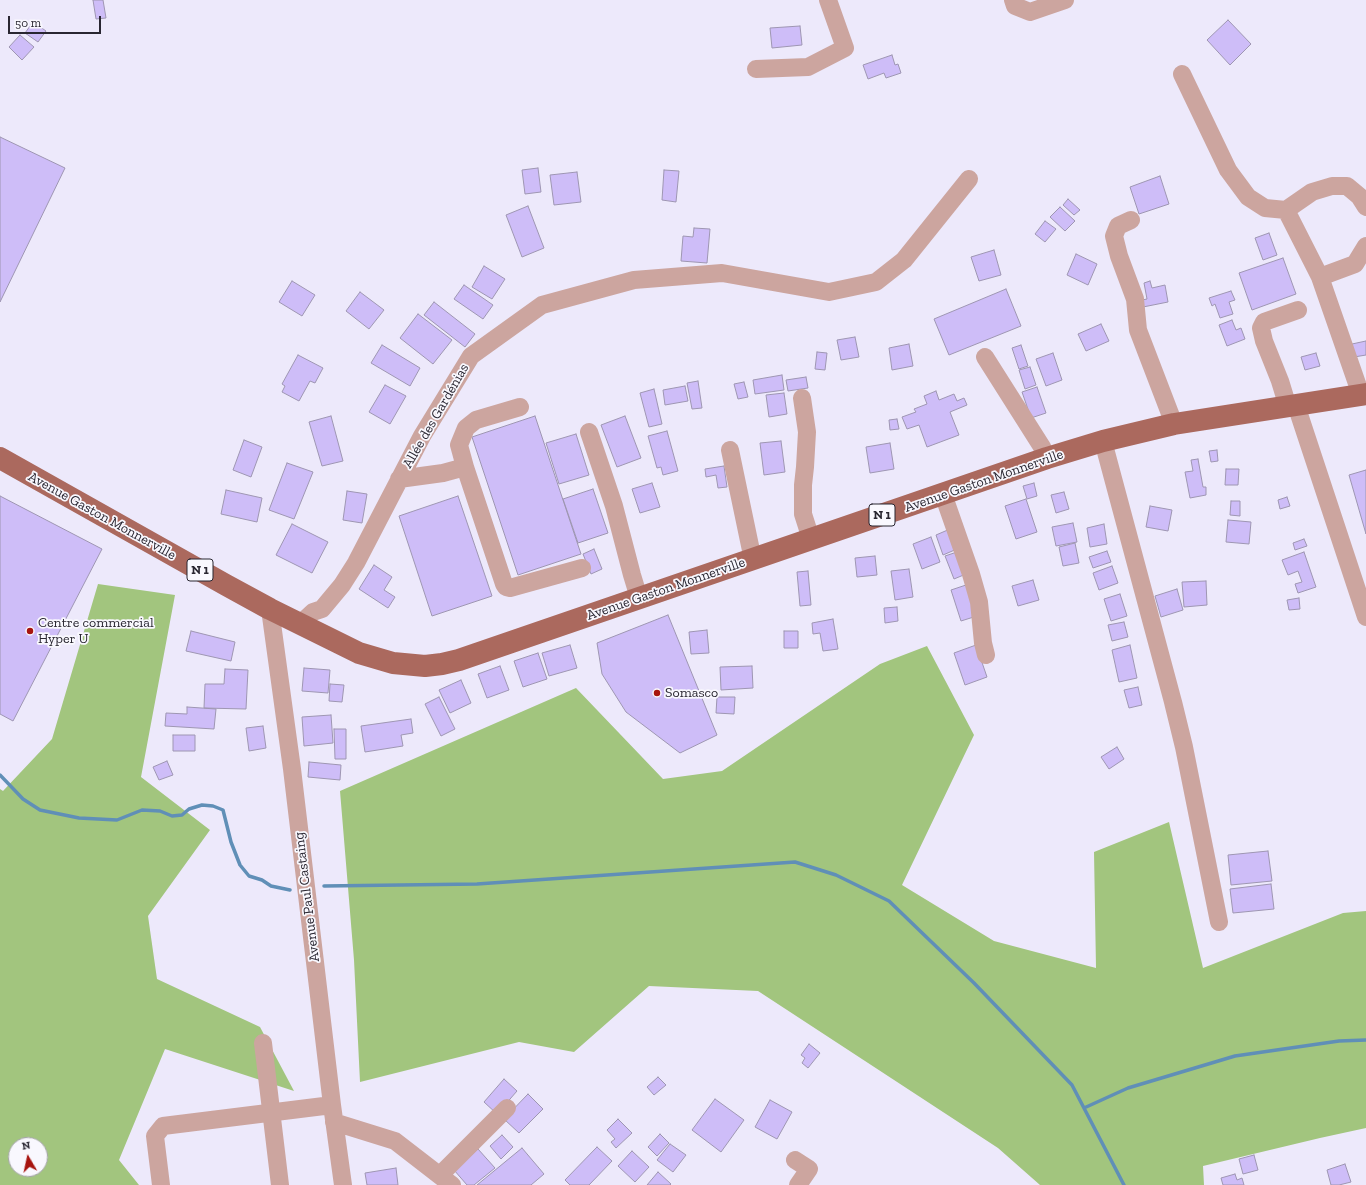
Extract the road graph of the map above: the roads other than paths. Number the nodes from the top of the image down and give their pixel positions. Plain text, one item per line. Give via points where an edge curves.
1 (828, 0) edge
2 (1012, 0) edge
3 (1065, 0) edge
4 (756, 69) dead end
5 (1182, 74) dead end
6 (969, 179) dead end
7 (1366, 207) edge
8 (1286, 210) junction
9 (1131, 220) dead end
10 (1366, 246) edge
11 (1320, 277) junction
12 (1298, 310) dead end
13 (985, 357) dead end
14 (1363, 395) edge
15 (802, 398) dead end
16 (1292, 406) junction
17 (520, 407) dead end
18 (1174, 424) junction
19 (590, 432) dead end
20 (1103, 441) junction
21 (730, 450) dead end
22 (0, 458) edge
23 (1047, 458) junction
24 (465, 467) junction
25 (399, 479) junction
26 (943, 494) junction
27 (811, 540) junction
28 (753, 560) junction
29 (582, 568) dead end
30 (639, 598) junction
31 (270, 609) junction
32 (1366, 617) edge
33 (300, 624) junction
34 (986, 655) dead end
35 (1219, 922) dead end
36 (263, 1043) dead end
37 (507, 1108) dead end
38 (271, 1113) junction
39 (333, 1114) junction
40 (795, 1160) dead end
41 (446, 1180) edge
42 (161, 1185) edge
43 (280, 1185) edge
44 (343, 1185) edge
45 (798, 1185) edge

1 - 4 street via 845,48 808,66
2 - 3 street via 1015,6 1030,12
5 - 8 street via 1228,170 1248,197 1265,208
6 - 25 street, Allée des Gardénias via 904,260 876,282 829,292 722,273 634,280 542,305 471,356
7 - 8 street via 1359,196 1347,186 1332,186 1312,192
8 - 11 street
9 - 18 street via 1118,226 1114,236 1135,298 1138,330
10 - 11 street via 1355,264
11 - 14 street
12 - 16 street via 1264,322 1261,328 1264,341
13 - 23 street
14 - 16 main road, Avenue Gaston Monnerville / N 1
15 - 27 street via 806,432 803,514
16 - 18 main road, Avenue Gaston Monnerville / N 1
16 - 32 street
17 - 24 street via 476,420 466,428 459,445
18 - 20 main road, Avenue Gaston Monnerville / N 1
19 - 30 street via 614,506
20 - 23 main road, Avenue Gaston Monnerville / N 1
20 - 35 street via 1175,709
21 - 28 street
22 - 31 main road, Avenue Gaston Monnerville / N 1
23 - 26 main road, Avenue Gaston Monnerville / N 1
24 - 25 street
24 - 29 street via 506,587
25 - 33 street, Allée des Gardénias via 369,540 342,585 322,609 313,612
26 - 27 main road, Avenue Gaston Monnerville / N 1
26 - 34 street via 977,594
27 - 28 main road, Avenue Gaston Monnerville / N 1
28 - 30 main road, Avenue Gaston Monnerville / N 1
30 - 33 main road, Avenue Gaston Monnerville / N 1 via 459,660 425,666 378,660
31 - 33 main road, Avenue Gaston Monnerville / N 1
31 - 39 street, Avenue Paul Castaing via 292,769
36 - 38 street
37 - 41 street
38 - 39 street
38 - 42 street via 163,1126 155,1136
38 - 43 street
39 - 41 street via 395,1140
39 - 44 street, Avenue Paul Castaing
40 - 45 street via 809,1169

